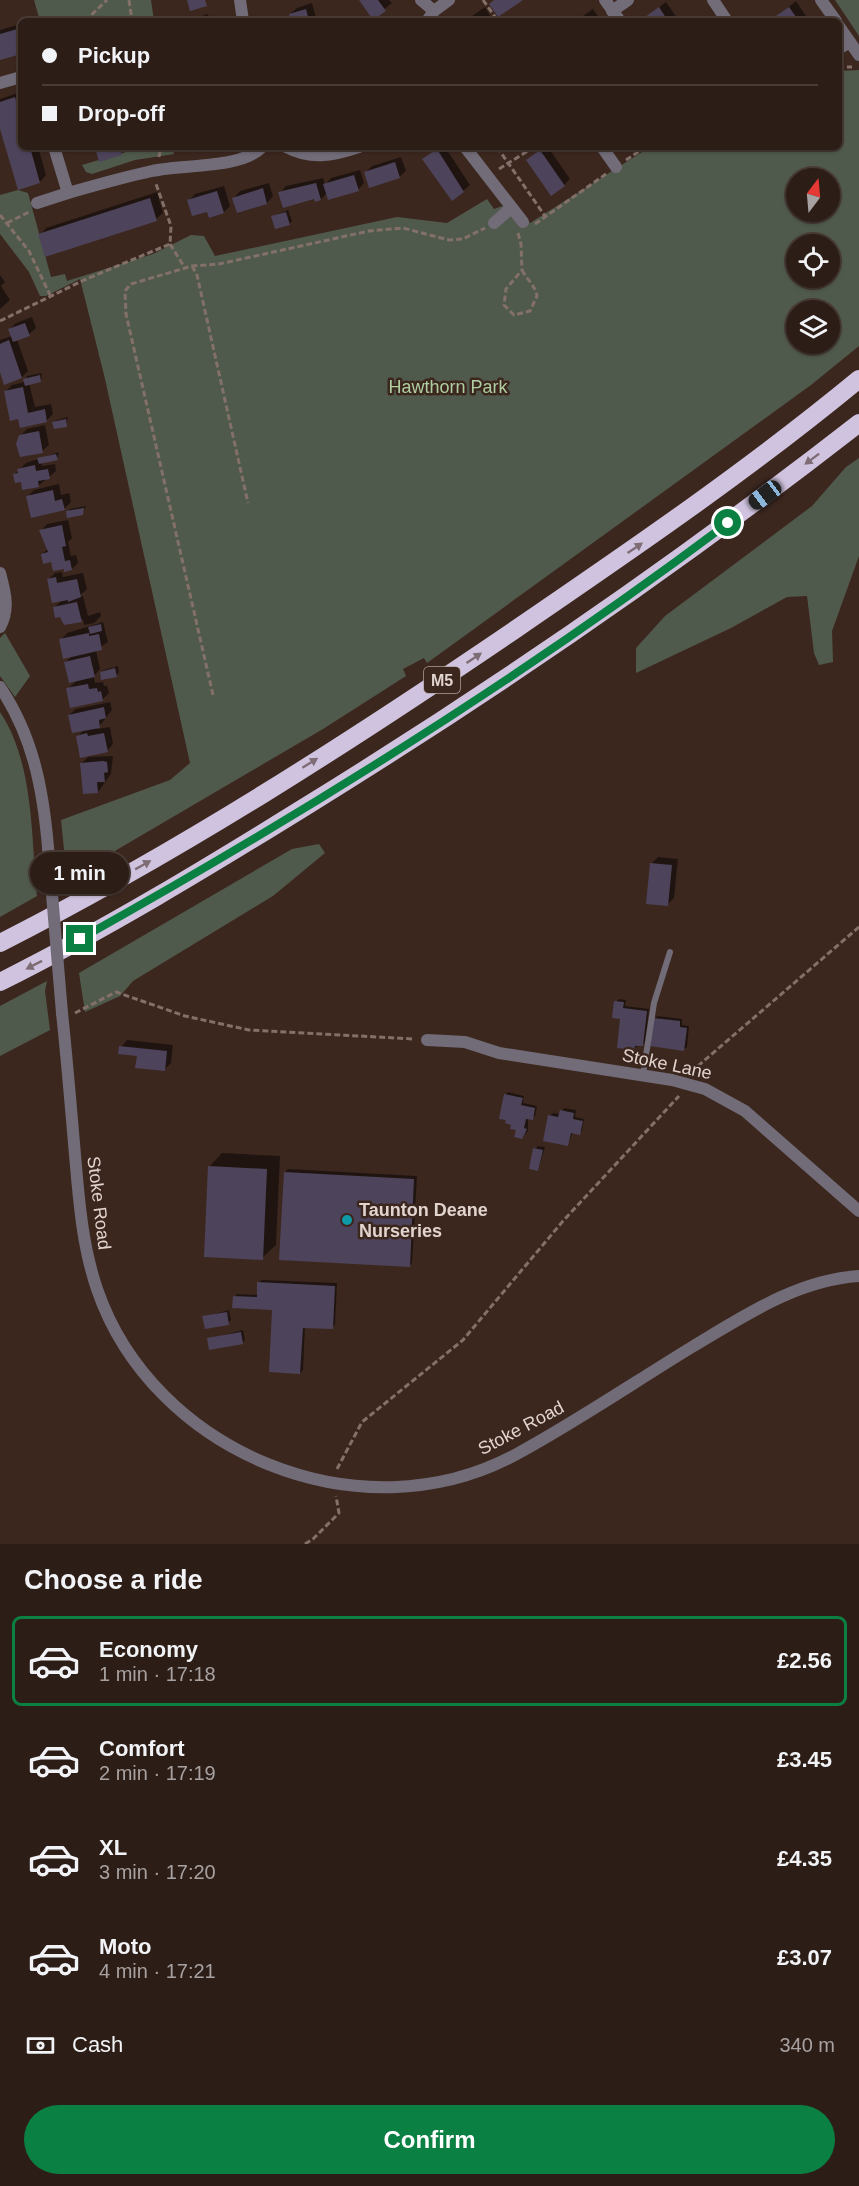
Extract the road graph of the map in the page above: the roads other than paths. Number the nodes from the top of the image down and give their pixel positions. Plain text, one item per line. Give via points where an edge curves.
1 (240, 0) edge
2 (421, 0) edge
3 (449, 0) edge
4 (605, 0) edge
5 (628, 0) edge
6 (712, 0) edge
7 (821, 0) edge
8 (430, 16) edge
9 (616, 16) edge
10 (243, 18) edge
11 (725, 18) edge
12 (834, 18) edge
13 (842, 31) edge
14 (850, 42) junction
15 (842, 47) edge
16 (859, 55) edge
17 (18, 78) edge
18 (0, 83) edge
19 (55, 150) edge
20 (259, 150) edge
21 (294, 150) edge
22 (349, 150) edge
23 (467, 150) edge
24 (604, 150) edge
25 (615, 167) road end
26 (68, 193) junction
27 (37, 203) road end
28 (512, 208) junction
29 (523, 222) road end
30 (494, 223) road end
31 (859, 379) edge
32 (859, 423) edge
33 (0, 573) edge
34 (0, 627) edge
35 (0, 687) edge
36 (0, 944) edge
37 (670, 952) dead end
38 (0, 982) edge
39 (427, 1040) road end
40 (642, 1076) junction
41 (859, 1211) edge
42 (859, 1276) edge

1 - 10 street
2 - 8 street
3 - 8 street
4 - 9 street
5 - 9 street
6 - 11 street
7 - 12 street
13 - 14 street
14 - 15 street
14 - 16 street
17 - 18 street
19 - 26 street
20 - 26 street via 239,160 155,170
21 - 22 street via 313,157
23 - 28 street
24 - 25 street
26 - 27 street
28 - 29 street
28 - 30 street
36 -> 31 highway, M5 via 179,844 428,689 649,538
32 -> 38 highway, M5 via 673,565 447,719 199,873
33 - 34 street via 6,607
35 - 42 street, Stoke Road, bridge via 29,740 42,801 81,1229 96,1288 119,1337 167,1399 210,1436 254,1460 312,1478 369,1486 444,1480 483,1470 538,1442 748,1313 814,1285
37 - 40 lane via 654,1003
39 - 40 street, Stoke Lane via 465,1042 500,1053
40 - 41 street, Stoke Lane via 705,1089 745,1111

